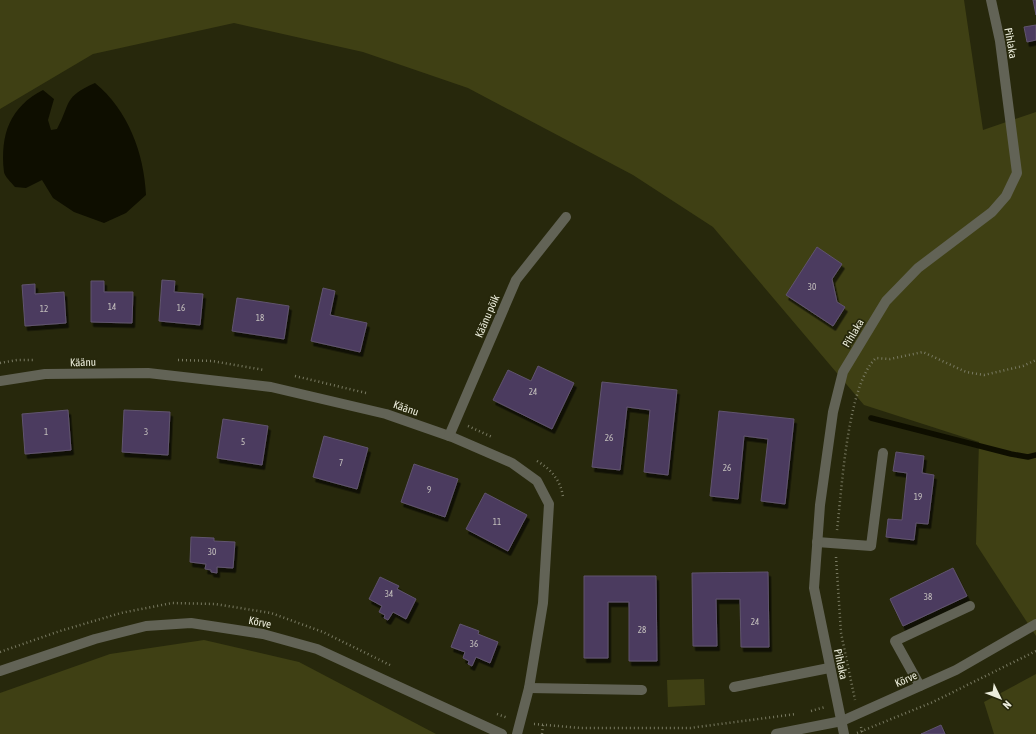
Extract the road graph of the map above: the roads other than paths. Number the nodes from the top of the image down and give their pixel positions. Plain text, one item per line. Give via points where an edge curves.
1 (990, 0) edge
2 (566, 217) dead end
3 (0, 381) edge
4 (449, 436) junction
5 (883, 453) dead end
6 (817, 542) junction
7 (970, 606) dead end
8 (1036, 624) edge
9 (829, 668) junction
10 (0, 671) edge
11 (920, 686) junction
12 (734, 687) dead end
13 (529, 688) junction
14 (642, 690) dead end
15 (842, 721) junction
16 (502, 734) edge
17 (517, 734) edge
18 (776, 734) edge
19 (844, 734) edge

1 - 6 street, Pihlaka via 1000,41 1017,173 1006,196 992,212 918,268 886,300 843,372 833,412
2 - 4 street, Käänu põik via 516,280
3 - 4 street, Käänu via 45,374 148,373 271,387 386,414
4 - 13 street, Käänu via 512,463 537,480 549,504 543,604
5 - 6 street via 871,546
6 - 9 street, Pihlaka via 814,588
7 - 11 street via 895,641
8 - 11 street, Kõrve via 956,670
9 - 12 street
9 - 15 street, Pihlaka
10 - 16 street, Kõrve via 102,637 146,626 191,623 263,634 317,649
11 - 15 street, Kõrve
13 - 14 street
13 - 17 street, Käänu
15 - 18 street, Kõrve
15 - 19 street, Pihlaka

